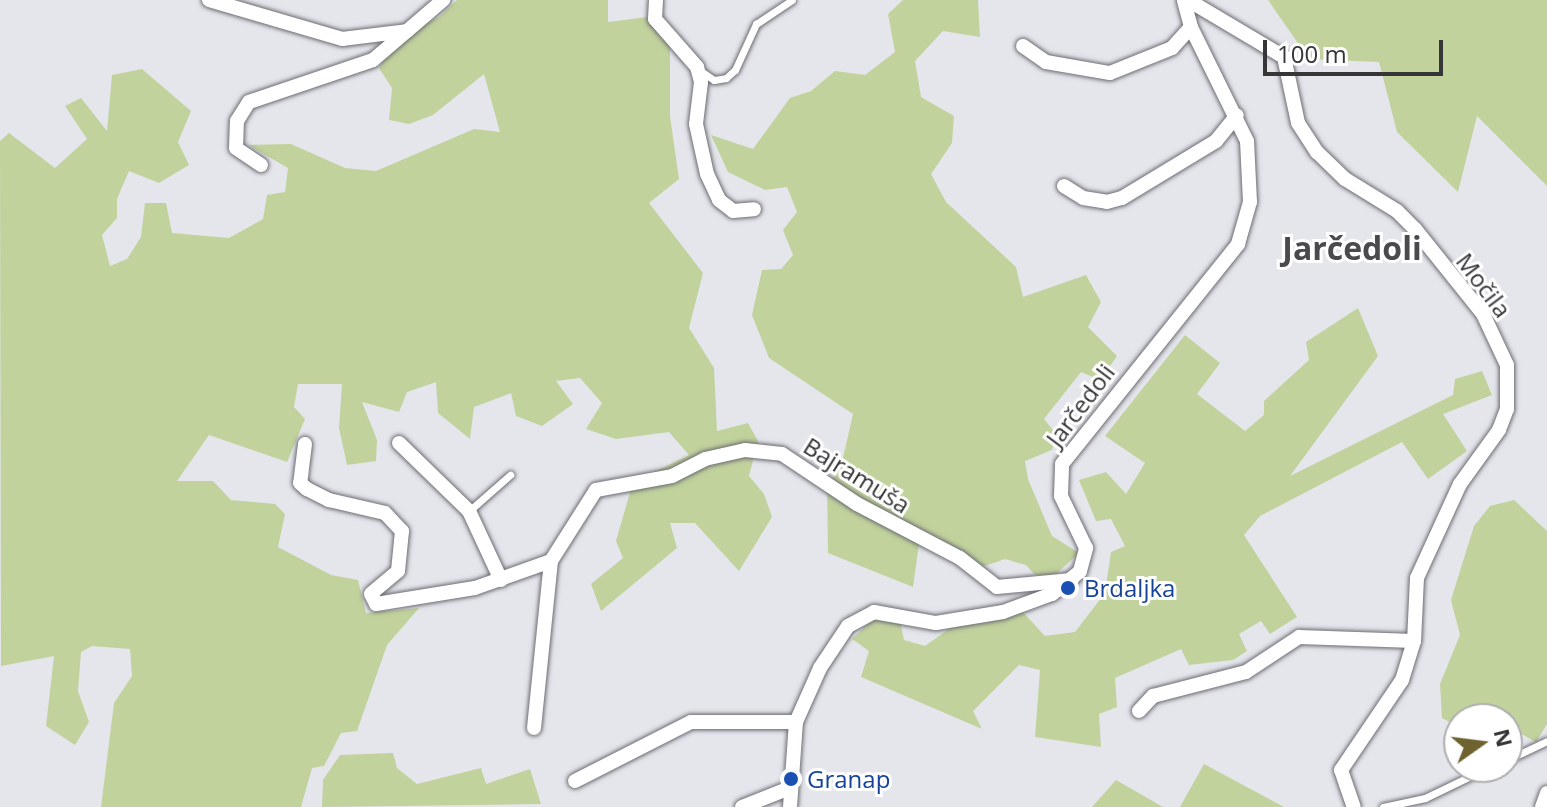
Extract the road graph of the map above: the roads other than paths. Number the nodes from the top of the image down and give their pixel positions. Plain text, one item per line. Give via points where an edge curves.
1 (209, 0) edge
2 (443, 0) edge
3 (656, 0) edge
4 (792, 0) edge
5 (1186, 0) edge
6 (1191, 27) junction
7 (407, 31) junction
8 (1023, 46) dead end
9 (697, 67) junction
10 (1237, 115) junction
11 (261, 165) dead end
12 (1064, 186) dead end
13 (754, 209) dead end
14 (399, 443) dead end
15 (305, 444) dead end
16 (510, 475) dead end
17 (469, 511) junction
18 (551, 561) junction
19 (501, 580) junction
20 (1072, 580) junction
21 (1414, 641) junction
22 (1139, 711) dead end
23 (796, 722) junction
24 (534, 728) dead end
25 (1547, 741) edge
26 (1523, 752) edge
27 (575, 781) dead end
28 (1456, 783) edge
29 (790, 788) junction
30 (1547, 793) edge
31 (742, 807) edge
32 (790, 807) edge
33 (1354, 807) edge
34 (1383, 807) edge
35 (1542, 807) edge

1 - 7 street via 342,39
2 - 7 street
3 - 9 street via 655,19
4 - 9 lane via 756,24 726,78 714,80
5 - 6 street, Jarčedoli
5 - 21 street, Močila via 1284,57 1298,123 1317,152 1415,229 1483,314 1501,347 1509,387 1507,409 1430,545 1417,578
6 - 8 street via 1172,48 1110,73 1046,62
6 - 10 street, Jarčedoli
7 - 11 street via 373,60 249,102 237,121 236,148
9 - 13 street via 701,82 696,124 707,174 719,200 733,211
10 - 12 street via 1216,141 1122,198 1083,198
10 - 20 street, Jarčedoli via 1247,141 1251,178 1238,244 1062,464 1061,496 1086,548
14 - 17 street
15 - 19 street via 300,483 329,500 385,513 402,531 398,571 371,594 373,603 400,604
16 - 17 lane
17 - 19 street
18 - 19 street
18 - 20 street, Bajramuša via 596,490 672,476 729,452 759,450 782,454 857,504 960,558 997,587
18 - 24 street, Bajramuša
20 - 23 street via 1028,605 966,619 936,623 884,611 862,615 837,638
21 - 22 street via 1299,637 1246,672 1153,696
21 - 33 street, Močila via 1402,680 1341,770
23 - 27 street via 691,722
23 - 29 street
25 - 26 lane
28 - 34 lane via 1425,798
29 - 31 street
29 - 32 street
30 - 35 street

